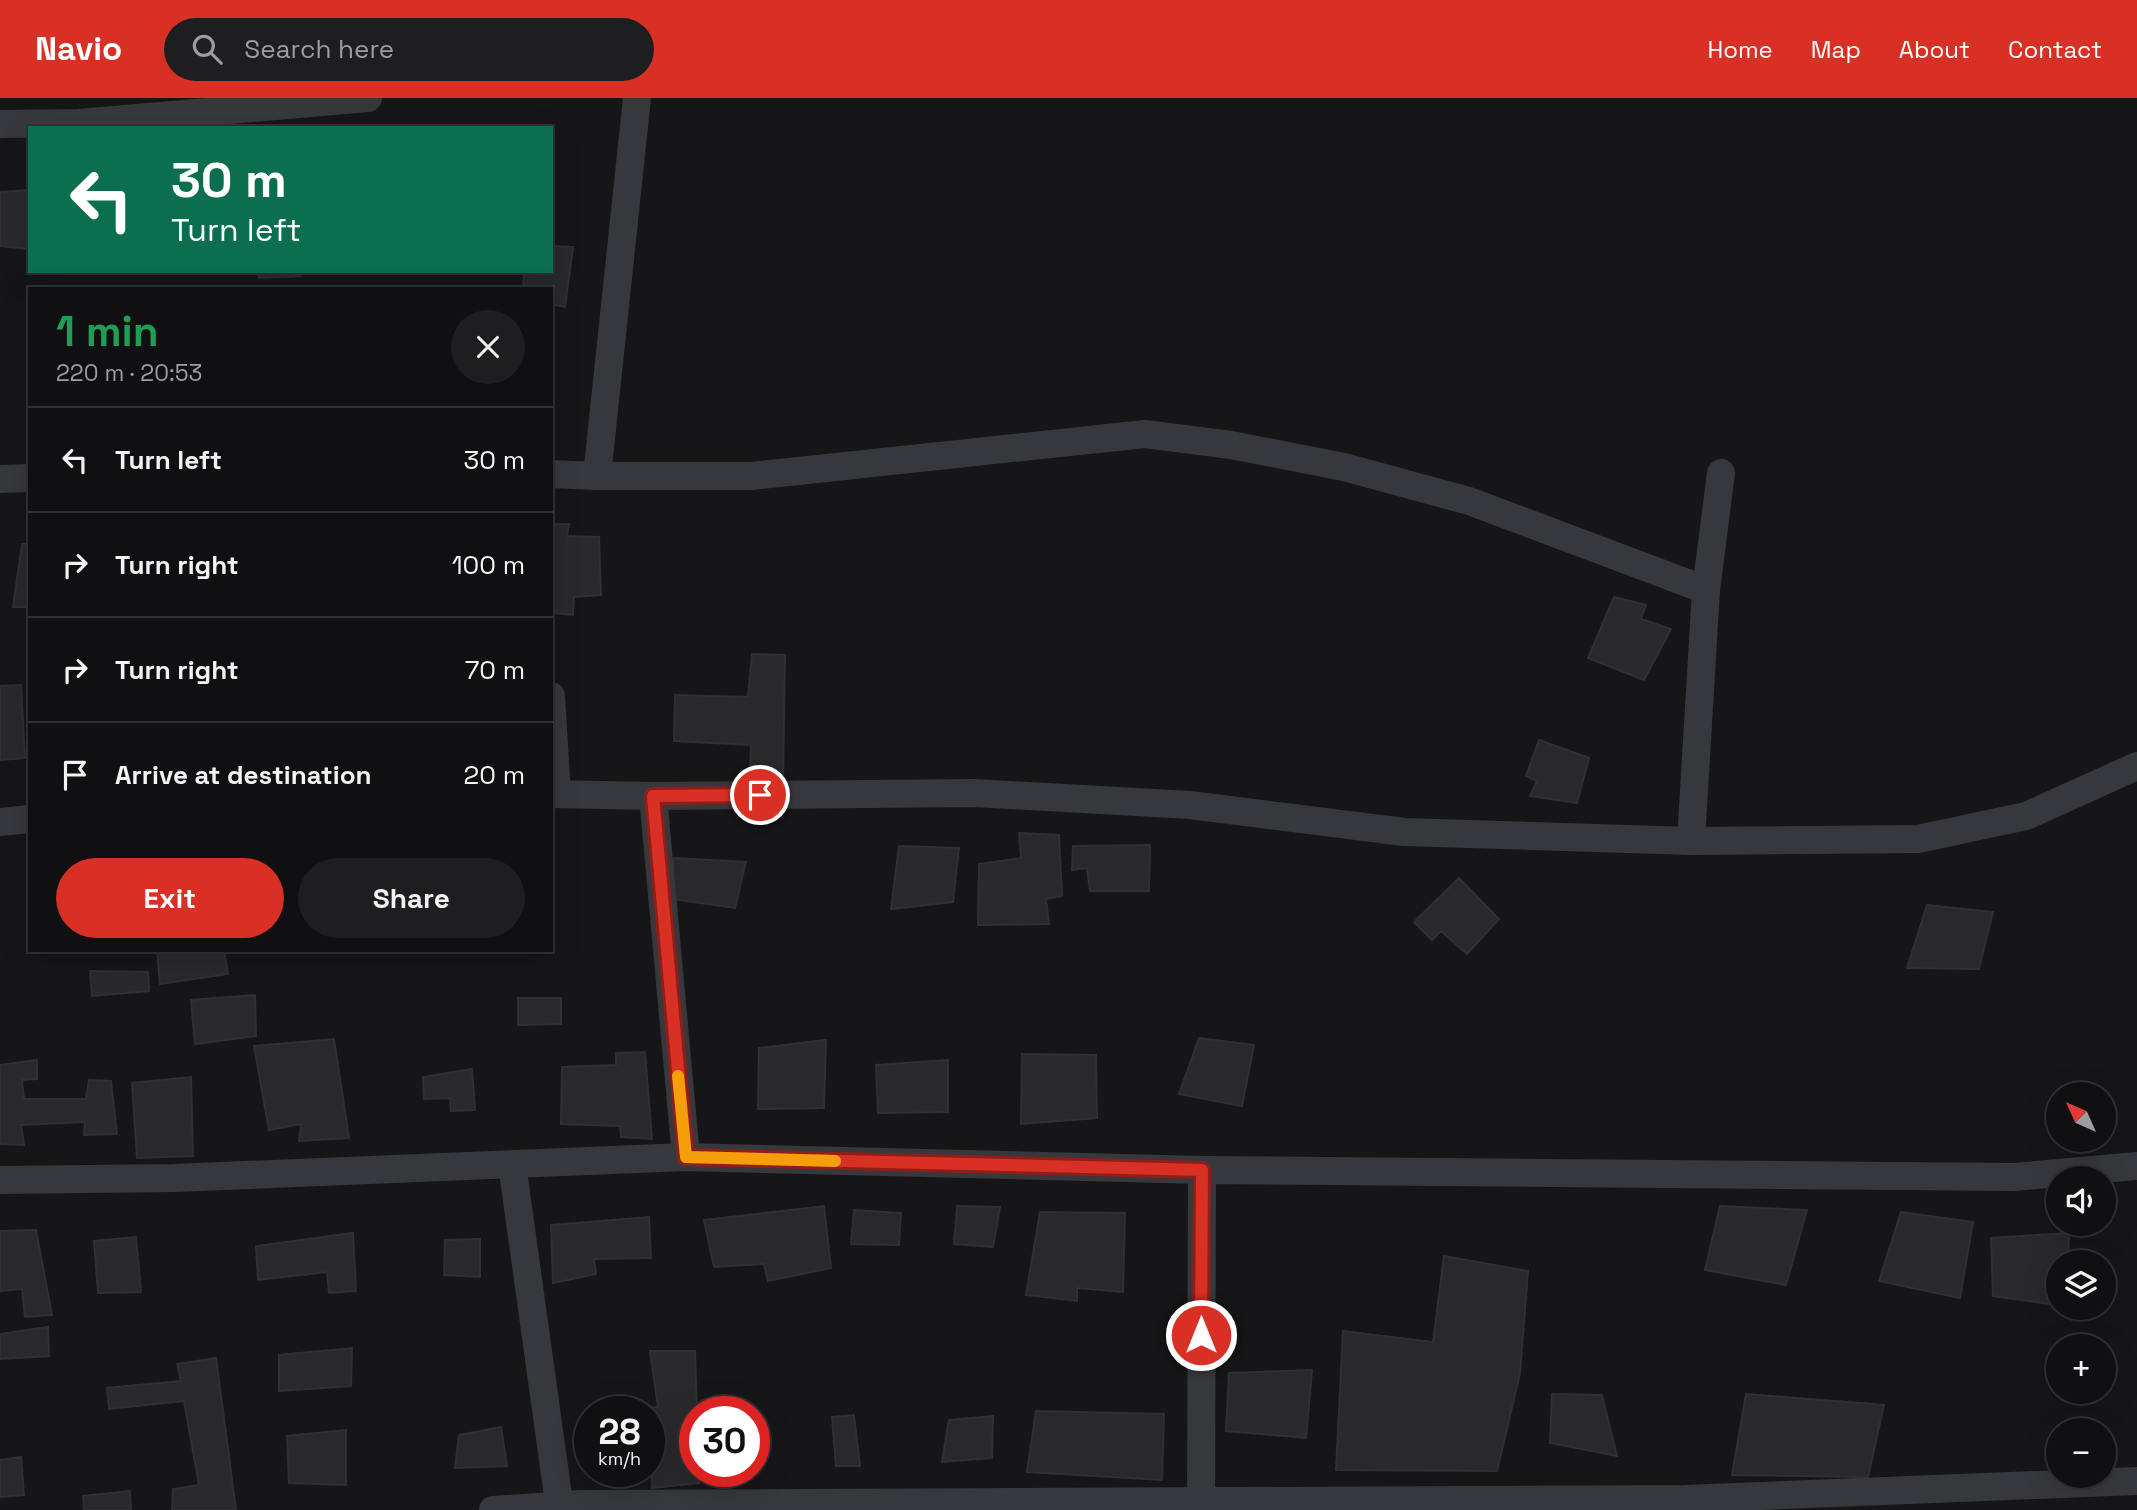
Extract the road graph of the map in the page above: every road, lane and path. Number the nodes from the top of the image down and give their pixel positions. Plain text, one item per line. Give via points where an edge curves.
1 (368, 98) edge
2 (638, 98) edge
3 (0, 124) edge
4 (1721, 473) dead end
5 (553, 474) edge
6 (597, 476) junction
7 (28, 478) edge
8 (0, 479) edge
9 (1706, 590) junction
10 (553, 761) edge
11 (2137, 766) edge
12 (554, 794) edge
13 (653, 796) junction
14 (28, 819) edge
15 (0, 822) edge
16 (1691, 841) junction
17 (686, 1157) junction
18 (512, 1164) junction
19 (2137, 1166) edge
20 (1202, 1170) junction
21 (0, 1180) edge
22 (2137, 1481) edge
23 (1996, 1498) edge
24 (1200, 1505) edge
25 (560, 1508) edge
26 (493, 1510) edge

1 - 3 street via 79,123
2 - 6 street
4 - 9 street
5 - 6 street
6 - 9 street via 751,476 1145,433 1343,467 1469,501
7 - 8 street
9 - 16 street
10 - 12 street
11 - 16 street via 2026,816 1918,839
12 - 13 street
13 - 16 street via 974,793 1190,805 1404,832
13 - 17 street
14 - 15 street
17 - 18 street
17 - 20 street
18 - 21 street
18 - 25 street
19 - 20 street via 2014,1177
20 - 24 street
22 - 23 street
23 - 24 street
24 - 25 street
25 - 26 street

